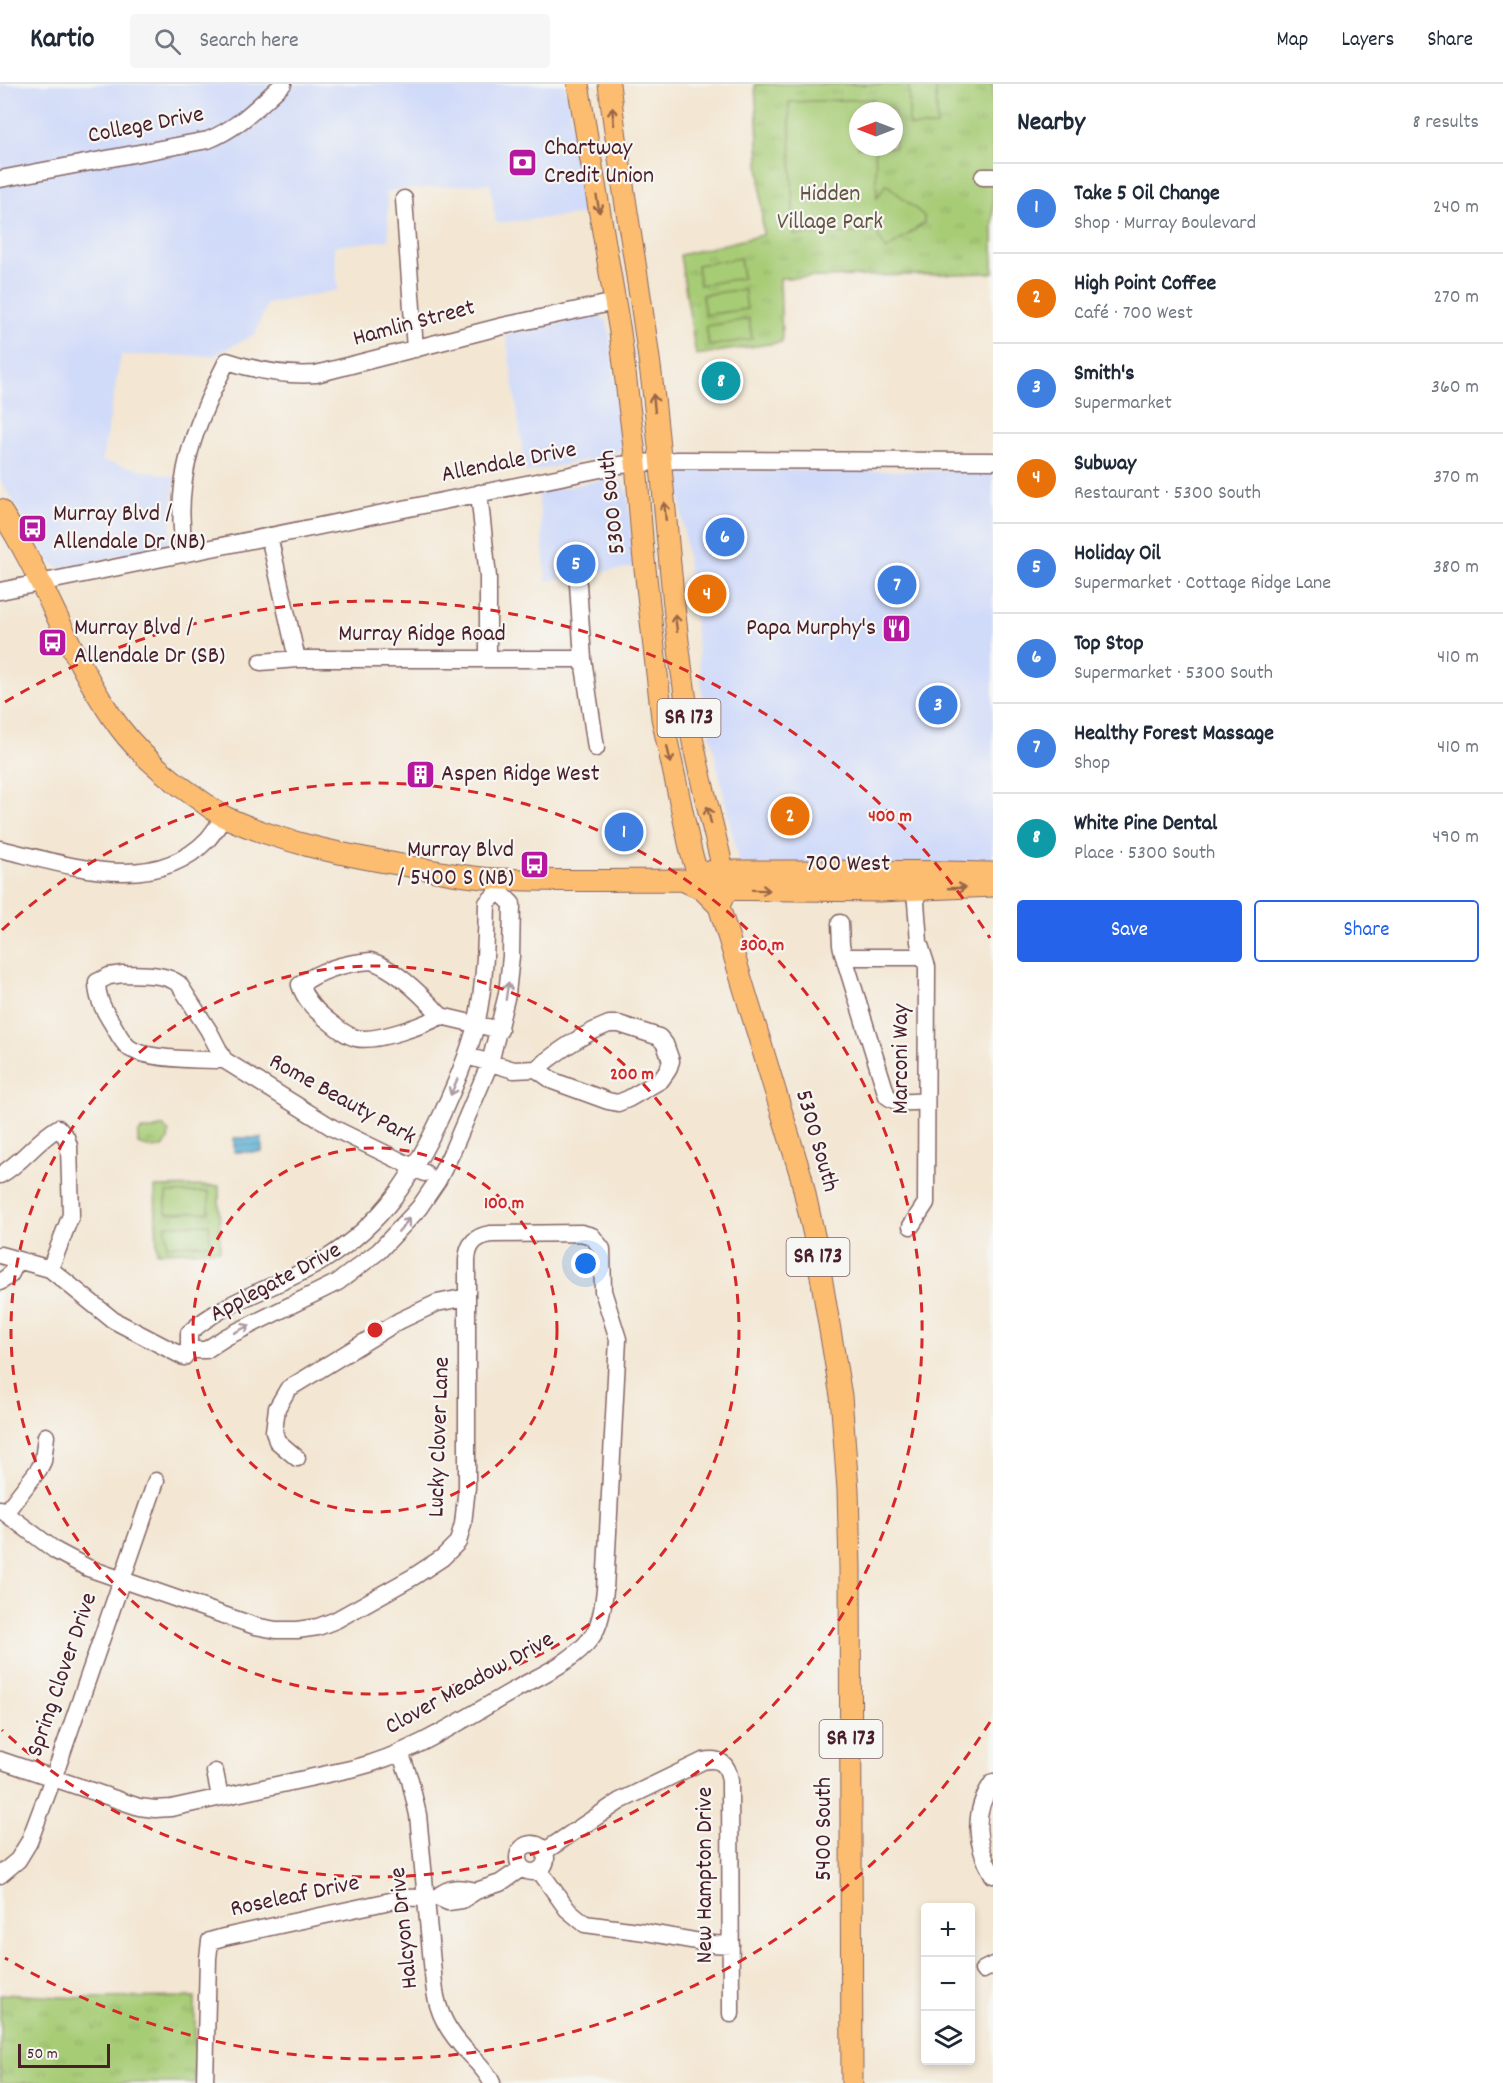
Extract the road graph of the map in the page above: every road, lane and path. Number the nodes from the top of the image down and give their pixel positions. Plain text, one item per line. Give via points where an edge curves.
1 (283, 84) edge
2 (578, 84) edge
3 (609, 84) edge
4 (0, 179) edge
5 (404, 199) dead end
6 (615, 302) junction
7 (415, 349) junction
8 (660, 461) junction
9 (993, 461) edge
10 (636, 463) junction
11 (479, 493) junction
12 (0, 510) edge
13 (269, 536) junction
14 (185, 554) junction
15 (41, 582) junction
16 (578, 584) dead end
17 (0, 591) edge
18 (297, 659) junction
19 (488, 659) junction
20 (583, 659) junction
21 (261, 662) dead end
22 (596, 748) dead end
23 (225, 817) junction
24 (0, 849) edge
25 (993, 873) edge
26 (694, 880) junction
27 (499, 885) junction
28 (993, 886) edge
29 (723, 889) junction
30 (915, 890) junction
31 (840, 922) dead end
32 (844, 957) junction
33 (922, 957) junction
34 (441, 1016) junction
35 (476, 1025) junction
36 (500, 1030) junction
37 (467, 1056) junction
38 (224, 1060) junction
39 (490, 1063) junction
40 (536, 1069) junction
41 (926, 1101) junction
42 (415, 1167) junction
43 (0, 1175) edge
44 (438, 1180) junction
45 (911, 1226) dead end
46 (598, 1242) joint
47 (0, 1255) edge
48 (18, 1260) junction
49 (50, 1269) junction
50 (0, 1282) edge
51 (467, 1296) junction
52 (187, 1354) junction
53 (840, 1396) joint
54 (46, 1436) dead end
55 (297, 1458) dead end
56 (156, 1481) dead end
57 (3, 1511) edge
58 (121, 1581) junction
59 (400, 1752) junction
60 (0, 1760) edge
61 (215, 1772) dead end
62 (52, 1778) junction
63 (993, 1782) edge
64 (220, 1797) junction
65 (544, 1851) junction
66 (531, 1869) junction
67 (0, 1875) edge
68 (993, 1875) edge
69 (431, 1897) junction
70 (731, 1945) junction
71 (731, 2014) dead end
72 (205, 2083) edge
73 (492, 2083) edge
74 (852, 2083) edge

1 - 4 street, College Drive via 236,126 208,140
2 -> 6 main road, 5300 South / SR 173
8 -> 3 main road, 5300 South / SR 173 via 648,349
5 - 7 street
6 - 7 street, Hamlin Street
6 - 10 main road, 5300 South / SR 173
7 - 14 street, Hamlin Street via 316,374 267,373 227,361 188,455 181,498
8 - 9 street, Allendale Drive
8 - 10 street, Allendale Drive
29 -> 8 main road, 5300 South / SR 173 via 689,720 675,622
10 - 11 street, Allendale Drive
10 -> 26 main road, 5300 South / SR 173 via 662,718
11 - 13 street, Allendale Drive
11 - 19 street via 488,577
12 - 15 main road
13 - 14 street, Allendale Drive
13 - 18 street
14 - 15 street, Allendale Drive
15 - 17 street, Allendale Drive
15 - 23 main road via 98,698 121,730 171,780
16 - 20 street
18 - 19 street, Murray Ridge Road
18 - 21 street, Murray Ridge Road
19 - 20 street, Murray Ridge Road
20 - 22 street
23 - 24 street via 188,855 147,871 100,870
23 - 27 main road via 328,851
25 - 29 main road, 700 West via 827,872
26 - 27 main road
26 - 29 main road
26 - 29 main road, 5300 South / SR 173
27 - 35 street, Applegate Drive via 487,903 486,953
36 -> 27 street, Applegate Drive via 509,975 512,904
30 -> 28 main road, 700 West
29 -> 30 main road, 700 West
29 - 53 main road, 5300 South / SR 173 via 801,1176
30 - 33 street, Marconi Way
31 - 32 street
32 - 33 street
32 - 41 street via 887,1096 901,1102
33 - 41 street, Marconi Way via 927,967
34 - 34 street via 422,1026 356,1038 314,1009 300,985 324,972 371,961 423,995
34 - 35 street
35 - 36 street
35 - 37 street, Applegate Drive
36 - 39 street, Applegate Drive
37 - 39 street
37 -> 42 street, Applegate Drive
38 - 38 street via 179,984 172,979 123,974 97,982 102,1006 130,1049 191,1060
38 - 42 street, Rome Beauty Park via 333,1128
39 - 40 street via 514,1070
39 - 44 street, Applegate Drive
40 - 40 street via 609,1024 659,1037 670,1061 661,1080 618,1102 553,1081
41 - 45 street, Marconi Way via 927,1203
42 - 44 street, Rome Beauty Park
42 - 52 street, Applegate Drive via 385,1210 356,1237 311,1268 204,1320 189,1333
43 - 49 street via 58,1128 66,1137 71,1215
52 -> 44 street, Applegate Drive via 206,1350 349,1275 391,1240
46 - 51 street, Lucky Clover Lane via 581,1233 482,1236 468,1249
46 - 59 street, Clover Meadow Drive via 603,1291 617,1333 618,1351 605,1590 598,1626 584,1645 561,1664
47 - 48 street
48 - 49 street
48 - 50 street via 10,1275
49 - 52 street via 113,1320
51 - 55 street via 437,1303 399,1321 288,1389 277,1408 274,1431 281,1446
51 - 58 street, Lucky Clover Lane via 466,1501 458,1542 442,1558 336,1620 297,1630 255,1626
53 - 74 main road, 5400 South / SR 173 via 849,1547
54 - 57 street via 39,1469
56 - 58 street, Spring Clover Drive
57 - 58 street, Lucky Clover Lane via 66,1558
58 - 62 street, Spring Clover Drive
59 - 64 street, Clover Meadow Drive via 355,1768
59 - 69 street, Halcyon Drive via 417,1809
60 - 62 street, Clover Meadow Drive
61 - 64 street
62 - 64 street, Clover Meadow Drive via 147,1808 163,1809
62 - 67 street, Spring Clover Drive via 26,1849
63 - 68 street via 982,1802 978,1821 984,1860
65 - 66 street via 545,1862
65 - 66 street via 535,1844 521,1848 518,1857
65 - 70 street, New Hampton Drive via 632,1795 703,1761 718,1760 728,1768 730,1781
66 - 69 street via 462,1900 448,1902
66 - 70 street via 585,1924
69 - 72 street, Roseleaf Drive via 404,1898 210,1941
69 - 73 street, Halcyon Drive via 435,1995 441,2017
70 - 71 street, New Hampton Drive

